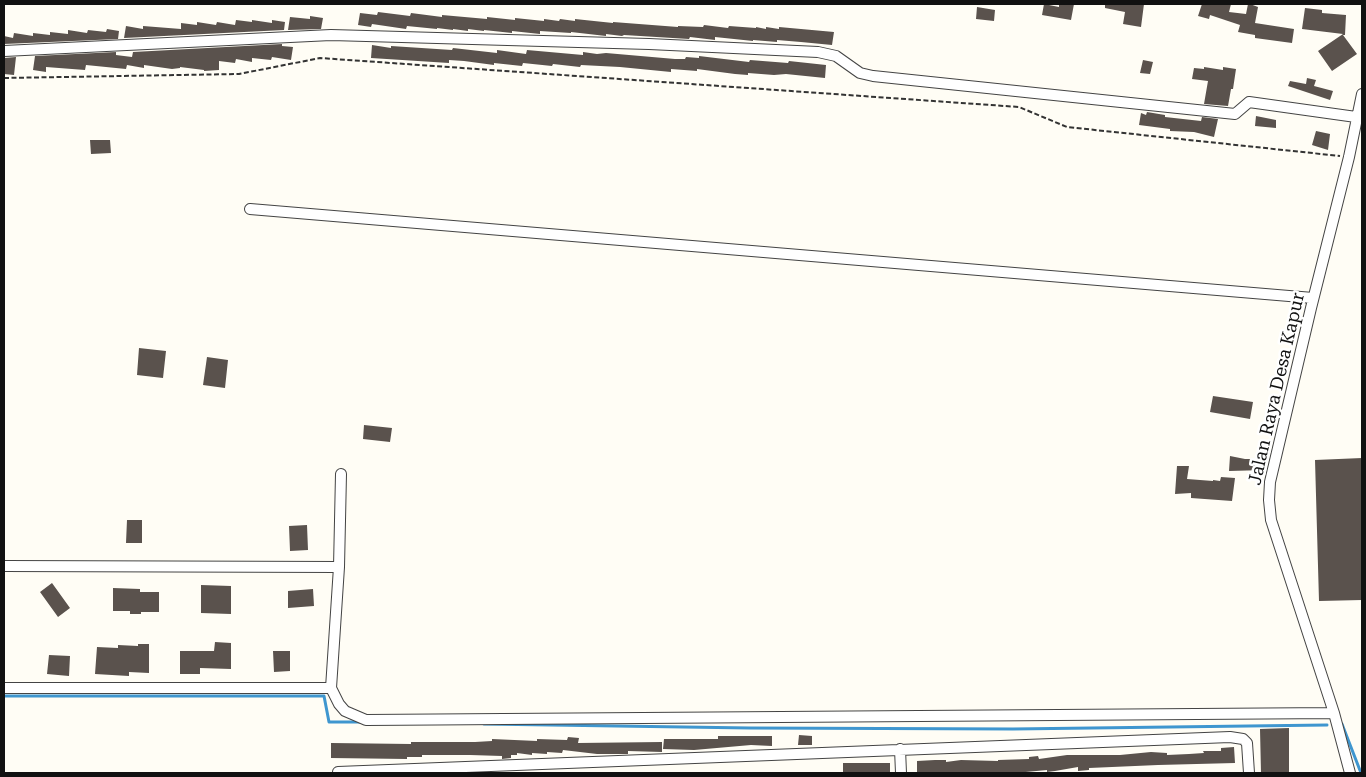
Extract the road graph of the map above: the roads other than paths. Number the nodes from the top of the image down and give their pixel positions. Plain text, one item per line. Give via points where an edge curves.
1 (4, 51) edge
2 (1362, 94) edge
3 (1356, 117) junction
4 (250, 210) dead end
5 (1313, 298) junction
6 (341, 474) dead end
7 (4, 566) edge
8 (338, 566) junction
9 (4, 688) edge
10 (331, 688) junction
11 (1334, 713) junction
12 (900, 749) junction
13 (569, 768) edge
14 (338, 772) dead end
15 (901, 773) edge
16 (1249, 773) edge
17 (1350, 773) edge

1 - 3 street via 331,35 649,44 828,54 860,73 872,76 1235,114 1249,102
2 - 3 street, Jalan Raya Desa Kapur
3 - 5 street, Jalan Raya Desa Kapur
4 - 5 street
5 - 11 street, Jalan Raya Desa Kapur via 1270,482 1269,500 1276,537
6 - 8 street
7 - 8 street
8 - 10 street
9 - 10 street
10 - 11 street via 345,711 366,720
11 - 17 street, Jalan Raya Desa Kapur
12 - 13 street
12 - 15 street
12 - 16 street via 1230,737 1243,739 1248,746
13 - 14 street

